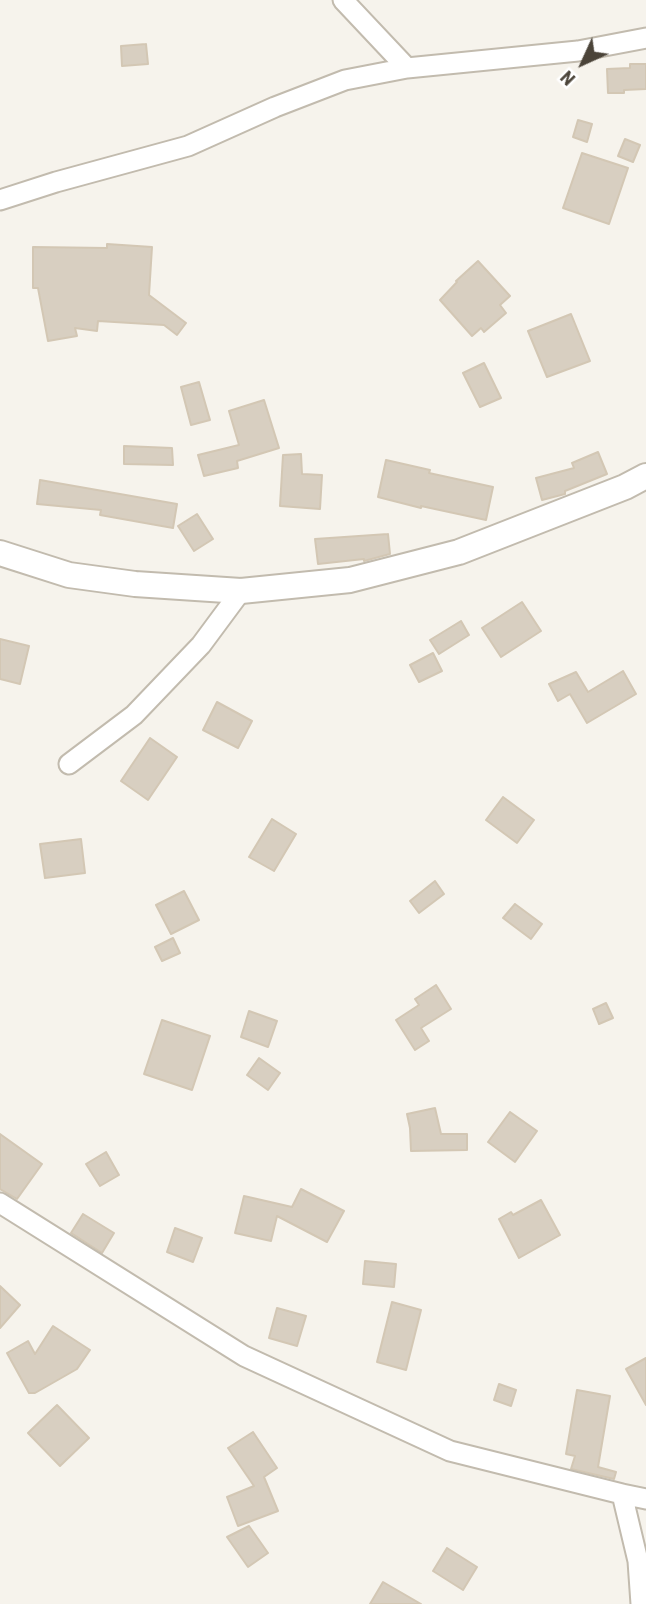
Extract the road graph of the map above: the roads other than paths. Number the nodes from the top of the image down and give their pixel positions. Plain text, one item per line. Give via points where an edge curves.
1 (343, 0) edge
2 (646, 38) edge
3 (407, 68) junction
4 (0, 200) edge
5 (646, 477) edge
6 (0, 552) edge
7 (241, 591) junction
8 (69, 764) dead end
9 (0, 1203) edge
10 (622, 1494) junction
11 (646, 1499) edge
12 (641, 1604) edge

1 - 3 street
2 - 3 street via 578,51
3 - 4 street via 345,80 188,146
5 - 7 street via 459,552 350,580
6 - 7 street via 69,575
7 - 8 street via 201,645 134,715
9 - 10 street via 244,1356 450,1451
10 - 11 street
10 - 12 street via 638,1561

